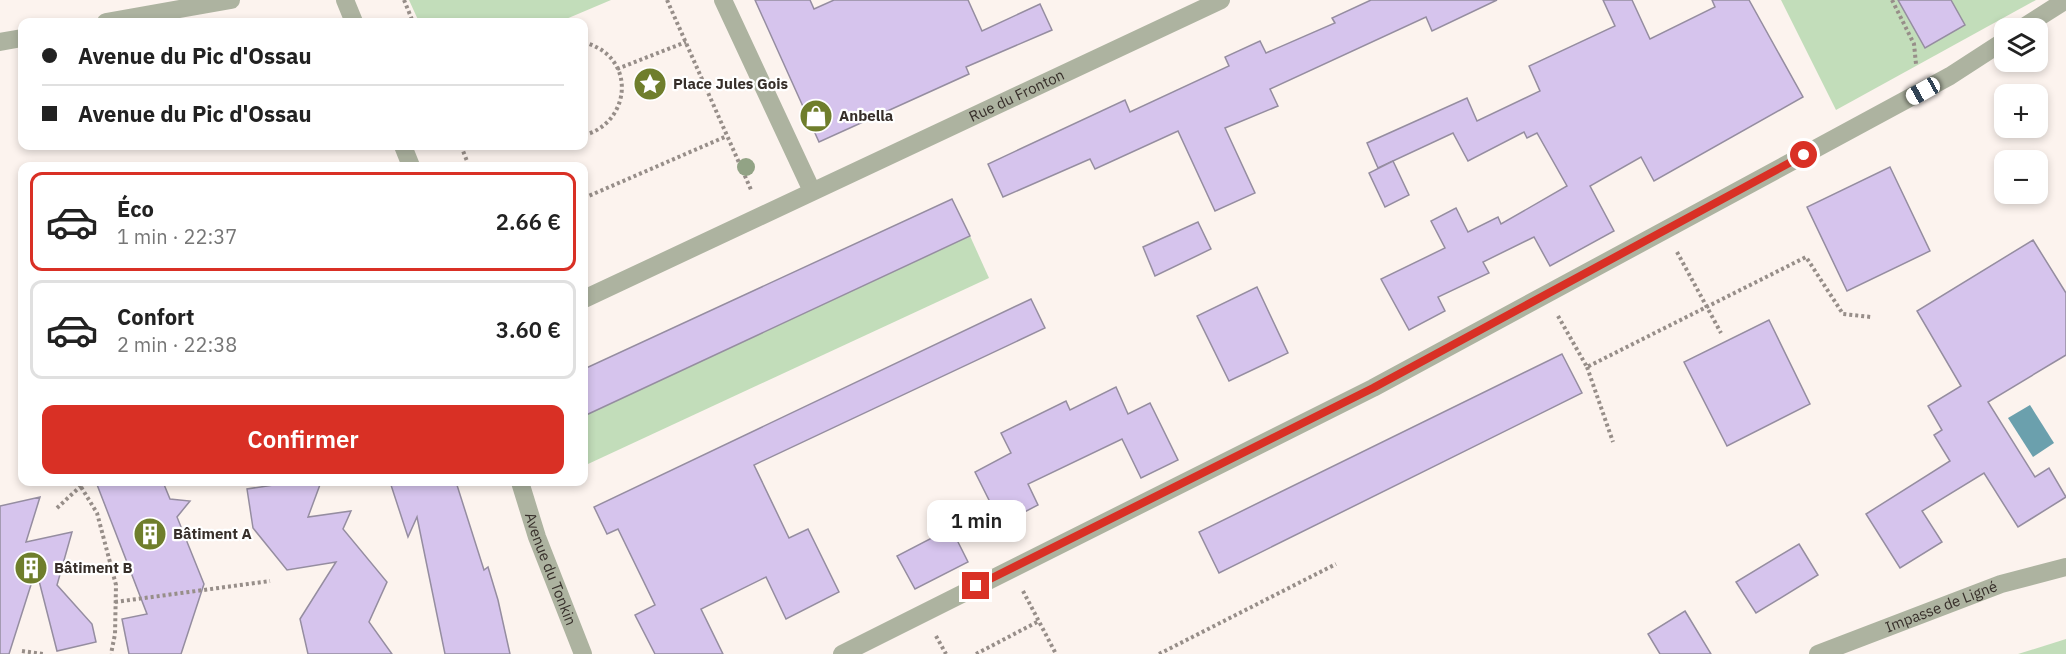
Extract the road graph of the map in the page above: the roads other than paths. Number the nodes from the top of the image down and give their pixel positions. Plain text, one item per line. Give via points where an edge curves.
1 (231, 0) edge
2 (345, 0) edge
3 (723, 0) edge
4 (1221, 0) edge
5 (2066, 0) edge
6 (129, 18) edge
7 (352, 18) edge
8 (2038, 18) edge
9 (18, 39) edge
10 (0, 42) edge
11 (1994, 47) edge
12 (812, 191) junction
13 (588, 297) edge
14 (521, 486) edge
15 (2066, 567) edge
16 (584, 654) edge
17 (842, 654) edge
18 (1818, 654) edge

1 - 6 street
2 - 7 street
3 - 12 street
4 - 12 street, Rue du Fronton
5 - 8 street
9 - 10 street
11 - 17 street via 1923,91 1373,388
12 - 13 street
14 - 16 street, Avenue du Tonkin via 537,537
15 - 18 street, Impasse de Ligné via 2001,584

